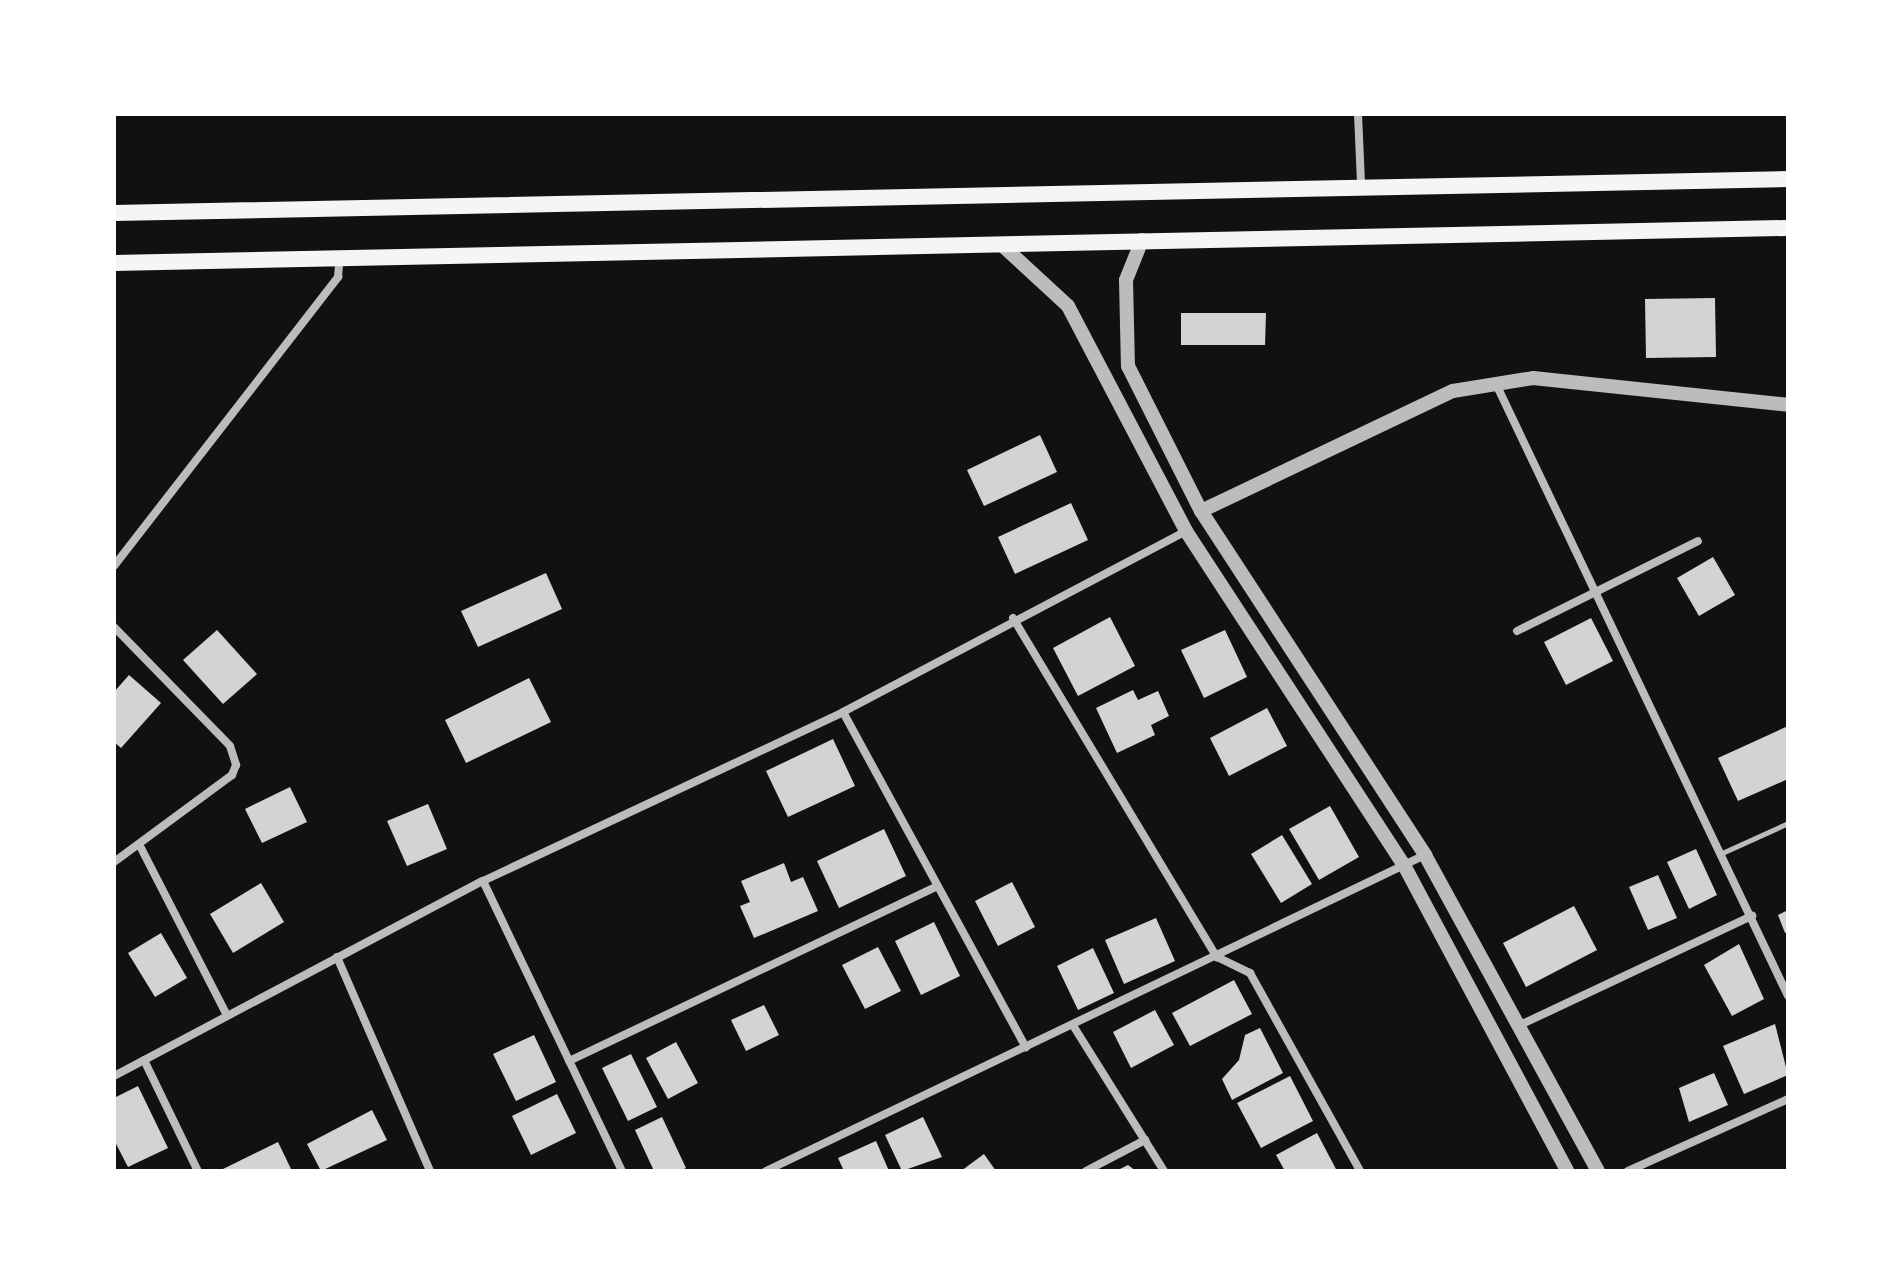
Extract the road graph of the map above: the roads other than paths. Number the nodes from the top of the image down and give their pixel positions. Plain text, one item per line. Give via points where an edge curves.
1 (1358, 114) edge
2 (1788, 179) edge
3 (1361, 183) junction
4 (114, 213) edge
5 (1788, 228) edge
6 (1142, 240) junction
7 (1003, 246) junction
8 (340, 255) junction
9 (114, 263) edge
10 (1496, 384) junction
11 (1788, 405) edge
12 (1201, 511) junction
13 (1186, 531) junction
14 (1698, 541) dead end
15 (114, 566) edge
16 (1597, 589) junction
17 (1013, 618) junction
18 (114, 627) edge
19 (1517, 631) dead end
20 (843, 712) junction
21 (1788, 823) edge
22 (141, 848) junction
23 (1722, 853) junction
24 (1425, 855) junction
25 (114, 862) edge
26 (1405, 867) junction
27 (483, 881) junction
28 (935, 887) junction
29 (1752, 916) junction
30 (337, 957) junction
31 (1217, 957) junction
32 (1788, 996) edge
33 (227, 1015) junction
34 (1518, 1026) junction
35 (1074, 1027) junction
36 (1026, 1047) junction
37 (144, 1060) junction
38 (569, 1061) junction
39 (114, 1076) edge
40 (1788, 1099) edge
41 (1145, 1140) junction
42 (198, 1171) edge
43 (430, 1171) edge
44 (622, 1171) edge
45 (766, 1171) edge
46 (1086, 1171) edge
47 (1164, 1171) edge
48 (1360, 1171) edge
49 (1567, 1171) edge
50 (1598, 1171) edge
51 (1628, 1171) edge

1 - 3 street
2 - 3 main road
3 - 4 main road
5 - 6 main road
6 - 7 main road
6 - 12 street via 1126,280 1123,347
7 - 8 main road
7 - 13 street via 1068,306
8 - 9 main road
8 - 15 street via 338,277
10 - 11 street via 1533,378
10 - 12 street via 1453,391
10 - 16 street
12 - 24 street
13 - 17 street
13 - 26 street
14 - 16 street
16 - 19 street
16 - 23 street
17 - 20 street
17 - 31 street
18 - 22 street via 230,746 236,765
20 - 27 street
20 - 28 street
21 - 23 lane
22 - 25 street
22 - 33 street
23 - 29 street
24 - 26 street
24 - 34 street
26 - 31 street
26 - 49 street
27 - 30 street
27 - 38 street
28 - 36 street
28 - 38 street
29 - 32 street
29 - 34 street
30 - 33 street
30 - 43 street
31 - 35 street
31 - 48 street via 1250,973
33 - 37 street
34 - 50 street
35 - 36 street
35 - 41 street
36 - 45 street
37 - 39 street
37 - 42 street
38 - 44 street
40 - 51 street
41 - 46 street
41 - 47 street

